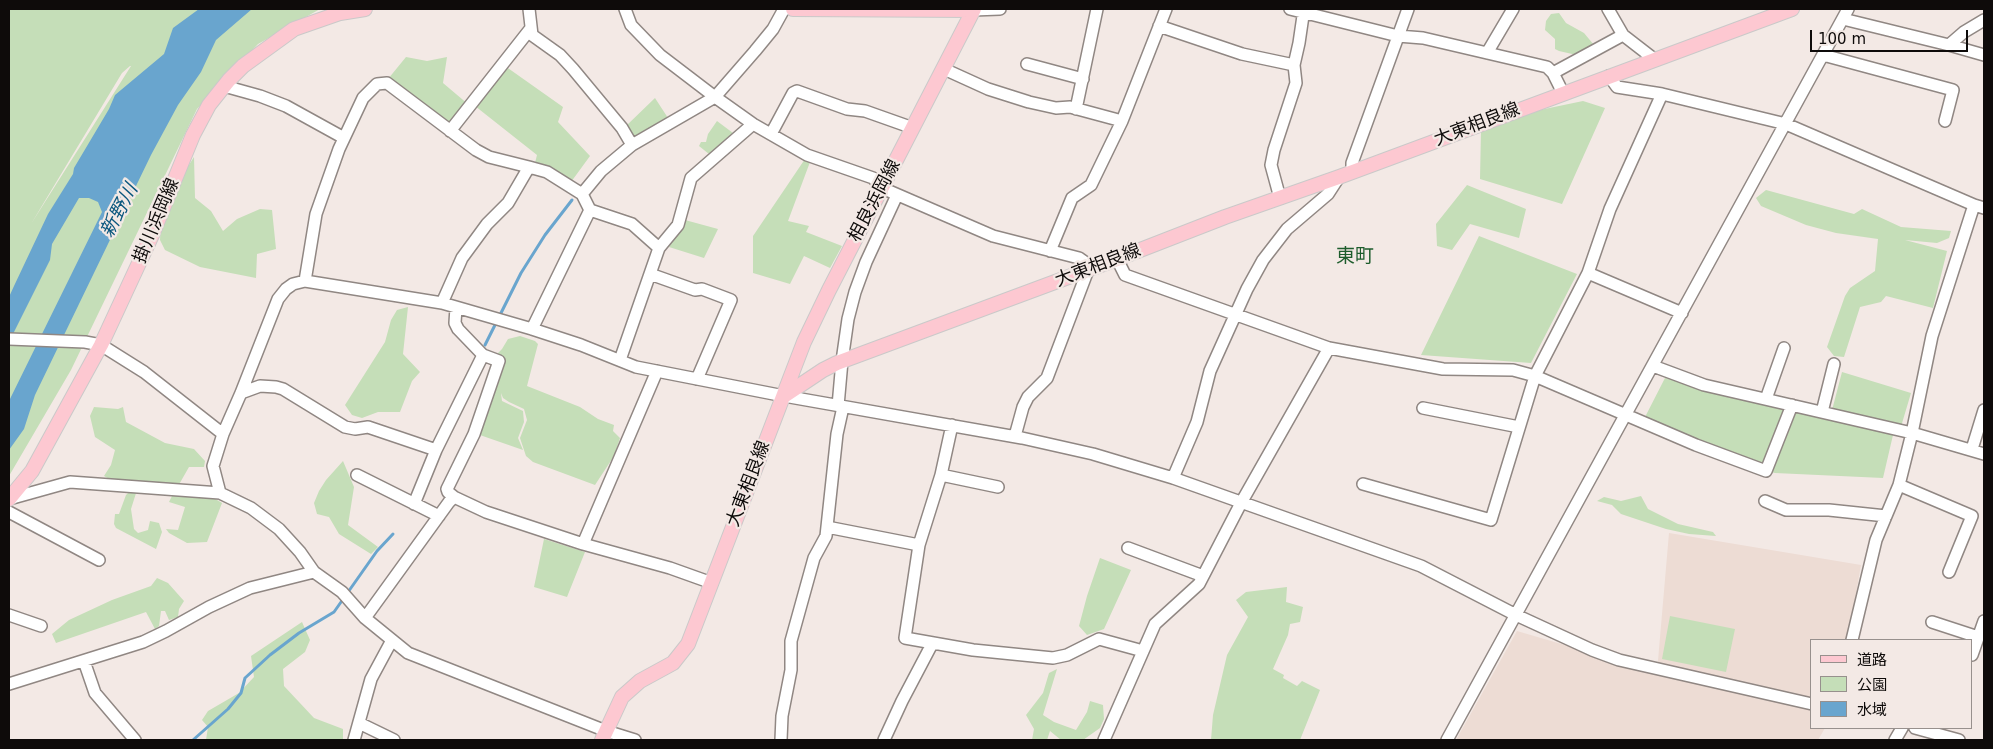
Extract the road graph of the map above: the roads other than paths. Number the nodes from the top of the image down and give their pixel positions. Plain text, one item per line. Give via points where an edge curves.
1 (365, 9) edge
2 (530, 9) edge
3 (626, 9) edge
4 (784, 9) edge
5 (793, 9) edge
6 (1000, 9) edge
7 (1097, 9) edge
8 (1166, 9) edge
9 (1290, 9) edge
10 (1408, 9) edge
11 (1513, 9) edge
12 (1608, 9) edge
13 (1792, 9) edge
14 (974, 10) edge
15 (1303, 10) edge
16 (1846, 14) edge
17 (1984, 20) edge
18 (1159, 26) junction
19 (532, 28) junction
20 (1623, 35) junction
21 (1398, 36) junction
22 (1949, 45) junction
23 (1487, 53) junction
24 (1823, 55) junction
25 (1984, 55) edge
26 (1654, 59) junction
27 (1027, 64) dead end
28 (1294, 65) junction
29 (944, 69) junction
30 (1553, 74) junction
31 (1608, 76) junction
32 (1083, 79) junction
33 (224, 86) junction
34 (1563, 93) junction
35 (1662, 94) junction
36 (715, 97) junction
37 (1076, 109) junction
38 (1122, 121) junction
39 (1945, 121) dead end
40 (753, 124) junction
41 (1786, 124) junction
42 (913, 128) junction
43 (450, 132) junction
44 (771, 134) junction
45 (344, 138) junction
46 (632, 145) junction
47 (529, 168) junction
48 (1345, 175) junction
49 (882, 188) junction
50 (582, 194) junction
51 (897, 194) junction
52 (1280, 198) junction
53 (1979, 206) edge
54 (590, 210) junction
55 (659, 248) junction
56 (1050, 251) junction
57 (1116, 260) junction
58 (1090, 269) junction
59 (1588, 273) junction
60 (650, 274) junction
61 (305, 281) junction
62 (442, 303) junction
63 (456, 308) junction
64 (1682, 313) junction
65 (1235, 314) junction
66 (532, 329) junction
67 (9, 339) edge
68 (101, 346) junction
69 (1330, 348) junction
70 (1784, 348) dead end
71 (482, 355) junction
72 (620, 360) junction
73 (842, 361) junction
74 (1834, 364) dead end
75 (1653, 366) junction
76 (657, 371) junction
77 (1535, 376) junction
78 (697, 379) junction
79 (241, 393) junction
80 (784, 396) junction
81 (1766, 399) junction
82 (840, 406) junction
83 (1792, 406) junction
84 (1423, 408) dead end
85 (1984, 410) edge
86 (1822, 412) junction
87 (1627, 414) junction
88 (952, 426) junction
89 (1519, 427) junction
90 (1912, 433) junction
91 (223, 434) junction
92 (1015, 436) junction
93 (1972, 449) junction
94 (436, 450) junction
95 (1984, 454) edge
96 (357, 475) dead end
97 (941, 475) junction
98 (1173, 478) junction
99 (1363, 484) dead end
100 (1899, 485) junction
101 (998, 487) dead end
102 (220, 494) junction
103 (454, 497) junction
104 (9, 499) edge
105 (1765, 501) dead end
106 (1241, 503) junction
107 (414, 504) junction
108 (9, 512) edge
109 (439, 516) junction
110 (1886, 516) junction
111 (827, 527) junction
112 (583, 544) junction
113 (919, 545) junction
114 (1128, 548) dead end
115 (99, 560) dead end
116 (314, 572) junction
117 (1949, 572) dead end
118 (1204, 576) junction
119 (712, 582) junction
120 (9, 615) edge
121 (1516, 615) junction
122 (365, 618) junction
123 (1984, 621) edge
124 (1932, 622) dead end
125 (41, 626) dead end
126 (1978, 637) junction
127 (1852, 639) edge
128 (392, 640) junction
129 (932, 644) junction
130 (1143, 651) junction
131 (1973, 652) edge
132 (84, 660) junction
133 (9, 684) edge
134 (1810, 704) edge
135 (359, 723) junction
136 (1901, 729) edge
137 (1925, 729) edge
138 (1944, 731) edge
139 (604, 736) edge
140 (135, 740) edge
141 (354, 740) edge
142 (394, 740) edge
143 (635, 740) edge
144 (781, 740) edge
145 (884, 740) edge
146 (1104, 740) edge
147 (1447, 740) edge
148 (1895, 740) edge
149 (1959, 740) edge

1 - 33 main road, 掛川浜岡線 via 340,13 294,29 254,57
2 - 19 street
3 - 36 street via 631,26 660,55
4 - 36 street via 755,51
5 - 14 main road
6 - 14 street
7 - 32 street
8 - 18 street
9 - 15 street
10 - 21 street
11 - 23 street
12 - 20 street
13 - 26 main road, 大東相良線
14 - 29 main road, 相良浜岡線
15 - 21 street
15 - 28 street
16 - 22 street
16 - 24 street
17 - 22 street
18 - 28 street via 1242,54
18 - 38 street
19 - 43 street
19 - 46 street via 532,34 573,69 622,128
20 - 26 street
20 - 30 street
21 - 23 street via 1423,38
21 - 48 street
22 - 25 street
23 - 30 street via 1547,66
24 - 39 street via 1953,90
24 - 41 street
26 - 31 main road, 大東相良線
27 - 32 street
28 - 52 street via 1296,82 1271,165
29 - 37 street via 988,89 1029,102
29 - 42 main road, 相良浜岡線
30 - 34 street
31 - 34 main road, 大東相良線
31 - 35 street via 1617,87
32 - 37 street
33 - 45 street via 286,106
33 - 68 main road, 掛川浜岡線 via 209,105 193,136
34 - 48 main road, 大東相良線
35 - 41 street
35 - 59 street via 1610,208
36 - 40 street
36 - 46 street
37 - 38 street
38 - 56 street via 1091,185 1072,198
40 - 44 street
40 - 55 street via 690,178 678,224
41 - 53 street
41 - 64 street
42 - 44 street via 865,110 847,109 797,91 792,94
42 - 49 main road, 相良浜岡線
43 - 45 street via 387,84 377,84 363,98
43 - 47 street via 489,157
44 - 49 street via 807,155 873,178
45 - 61 street via 316,214
46 - 50 street
47 - 50 street via 547,172
47 - 62 street via 508,203 487,224 462,258
48 - 52 main road, 大東相良線
48 - 65 street via 1287,229 1263,260
49 - 51 street
49 - 80 main road, 相良浜岡線 via 804,342
50 - 54 street
51 - 56 street via 993,236
51 - 73 street via 855,292
52 - 57 main road, 大東相良線
53 - 90 street via 1932,336
54 - 55 street via 632,224
54 - 66 street
55 - 60 street
56 - 58 street via 1079,258
57 - 58 main road, 大東相良線
57 - 65 street via 1125,275
58 - 73 main road, 大東相良線
58 - 92 street via 1047,378 1025,402
59 - 64 street
59 - 77 street
60 - 72 street
60 - 78 street via 731,300
61 - 62 street
61 - 79 street via 293,284 278,299
62 - 63 street
63 - 66 street
63 - 71 street via 455,323
64 - 75 street
65 - 69 street
65 - 98 street via 1210,371 1197,422
66 - 72 street
67 - 68 street via 85,342
68 - 91 street via 144,372
68 - 104 main road, 掛川浜岡線 via 32,471
69 - 77 street via 1443,369 1513,370
69 - 106 street
70 - 81 street
71 - 94 street
71 - 103 street via 499,361 474,434 447,489
72 - 76 street
73 - 80 main road, 大東相良線 via 822,370
73 - 82 street
74 - 86 street
75 - 81 street via 1701,384
75 - 87 street
76 - 78 street
76 - 112 street
77 - 87 street
77 - 89 street
78 - 80 street
79 - 91 street
79 - 94 street via 260,386 283,389 345,427 355,430 368,427
80 - 82 street
80 - 119 main road, 大東相良線
81 - 83 street
82 - 88 street
82 - 111 street
83 - 86 street
83 - 87 street via 1766,471 1696,445
84 - 89 street
85 - 93 street
86 - 90 street
87 - 121 street
88 - 92 street
88 - 97 street
89 - 99 street via 1491,520
90 - 93 street
90 - 100 street
91 - 102 street via 213,466
92 - 98 street via 1093,454
93 - 95 street
94 - 107 street
96 - 107 street
97 - 101 street
97 - 113 street
98 - 106 street
100 - 110 street
100 - 117 street via 1972,516
102 - 104 street via 70,482
102 - 116 street via 251,508 279,529
103 - 109 street
103 - 112 street via 486,512
105 - 110 street via 1786,510 1829,510
106 - 118 street
106 - 121 street via 1422,566
107 - 109 street
108 - 115 street
109 - 122 street
110 - 127 street via 1876,540
111 - 113 street
111 - 144 street via 826,536 814,558 791,641 791,670
112 - 119 street
113 - 129 street via 905,638
114 - 118 street
116 - 122 street via 346,596
116 - 132 street via 250,588 143,642
118 - 130 street via 1155,624
119 - 139 main road, 大東相良線 via 688,644 680,656 640,680 622,697
120 - 125 street
121 - 134 street via 1619,660
121 - 147 street
122 - 128 street
123 - 126 street
124 - 126 street
126 - 131 street
128 - 135 street via 371,679
128 - 139 street via 408,653
129 - 130 street via 1053,658 1067,655 1099,639
129 - 145 street
130 - 146 street
132 - 133 street
132 - 140 street via 95,693
135 - 141 street
135 - 142 street
136 - 148 street
137 - 138 street
138 - 149 street
139 - 143 street

